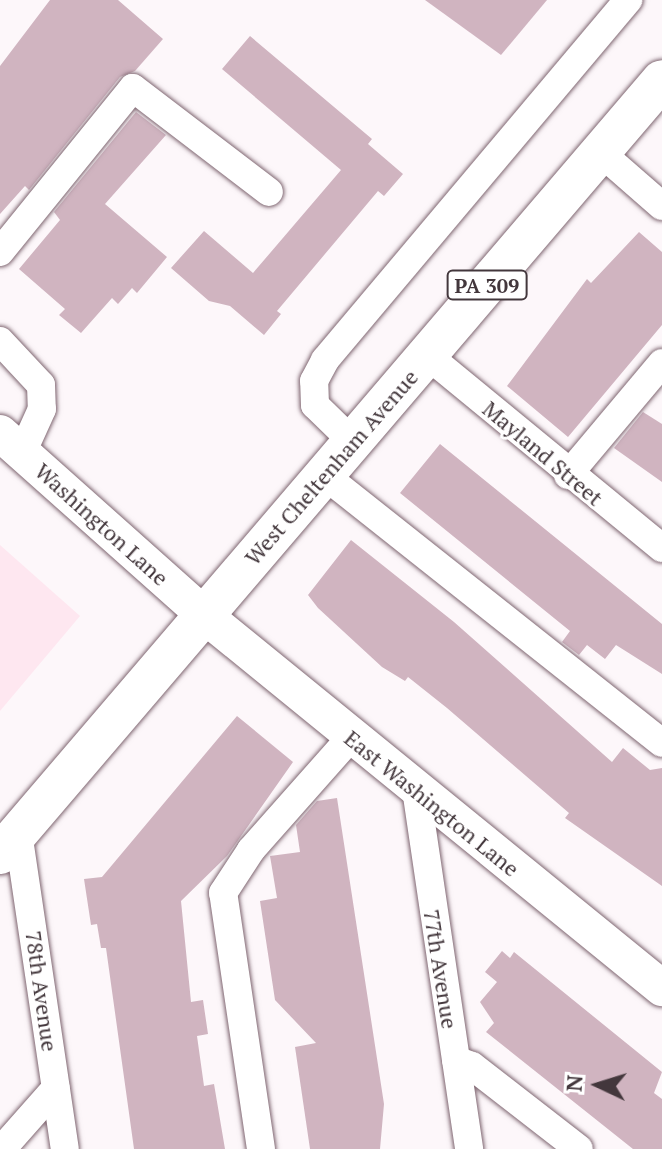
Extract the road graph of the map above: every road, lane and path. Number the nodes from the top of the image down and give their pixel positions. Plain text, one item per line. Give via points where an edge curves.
1 (628, 0) edge
2 (662, 80) edge
3 (600, 152) junction
4 (269, 192) dead end
5 (662, 206) edge
6 (0, 252) edge
7 (0, 341) edge
8 (427, 355) junction
9 (657, 378) edge
10 (353, 442) junction
11 (11, 443) edge
12 (324, 475) junction
13 (568, 475) junction
14 (662, 548) edge
15 (204, 615) junction
16 (351, 737) junction
17 (662, 743) edge
18 (416, 789) junction
19 (9, 843) edge
20 (662, 988) edge
21 (456, 1060) junction
22 (56, 1088) junction
23 (2, 1149) edge
24 (65, 1149) edge
25 (261, 1149) edge
26 (469, 1149) edge
27 (579, 1149) edge

1 - 10 street via 325,360 314,381 315,405
2 - 3 highway, West Cheltenham Avenue / PA 309
3 - 5 street
3 - 8 highway, West Cheltenham Avenue / PA 309
4 - 6 street via 133,88
7 - 11 street via 41,385 42,409
8 - 10 highway, West Cheltenham Avenue / PA 309
8 - 13 street, Mayland Street
9 - 13 street
10 - 12 highway, West Cheltenham Avenue / PA 309
11 - 15 main road, Washington Lane
12 - 15 highway, West Cheltenham Avenue / PA 309
12 - 17 street
13 - 14 street, Mayland Street
15 - 16 main road, East Washington Lane
15 - 19 highway, West Cheltenham Avenue / PA 309
16 - 18 main road, East Washington Lane
16 - 25 street via 251,850 223,893
18 - 20 main road, East Washington Lane
18 - 21 street, 77th Avenue
19 - 22 street, 78th Avenue
21 - 26 street, 77th Avenue
21 - 27 street
22 - 23 street
22 - 24 street, 78th Avenue

